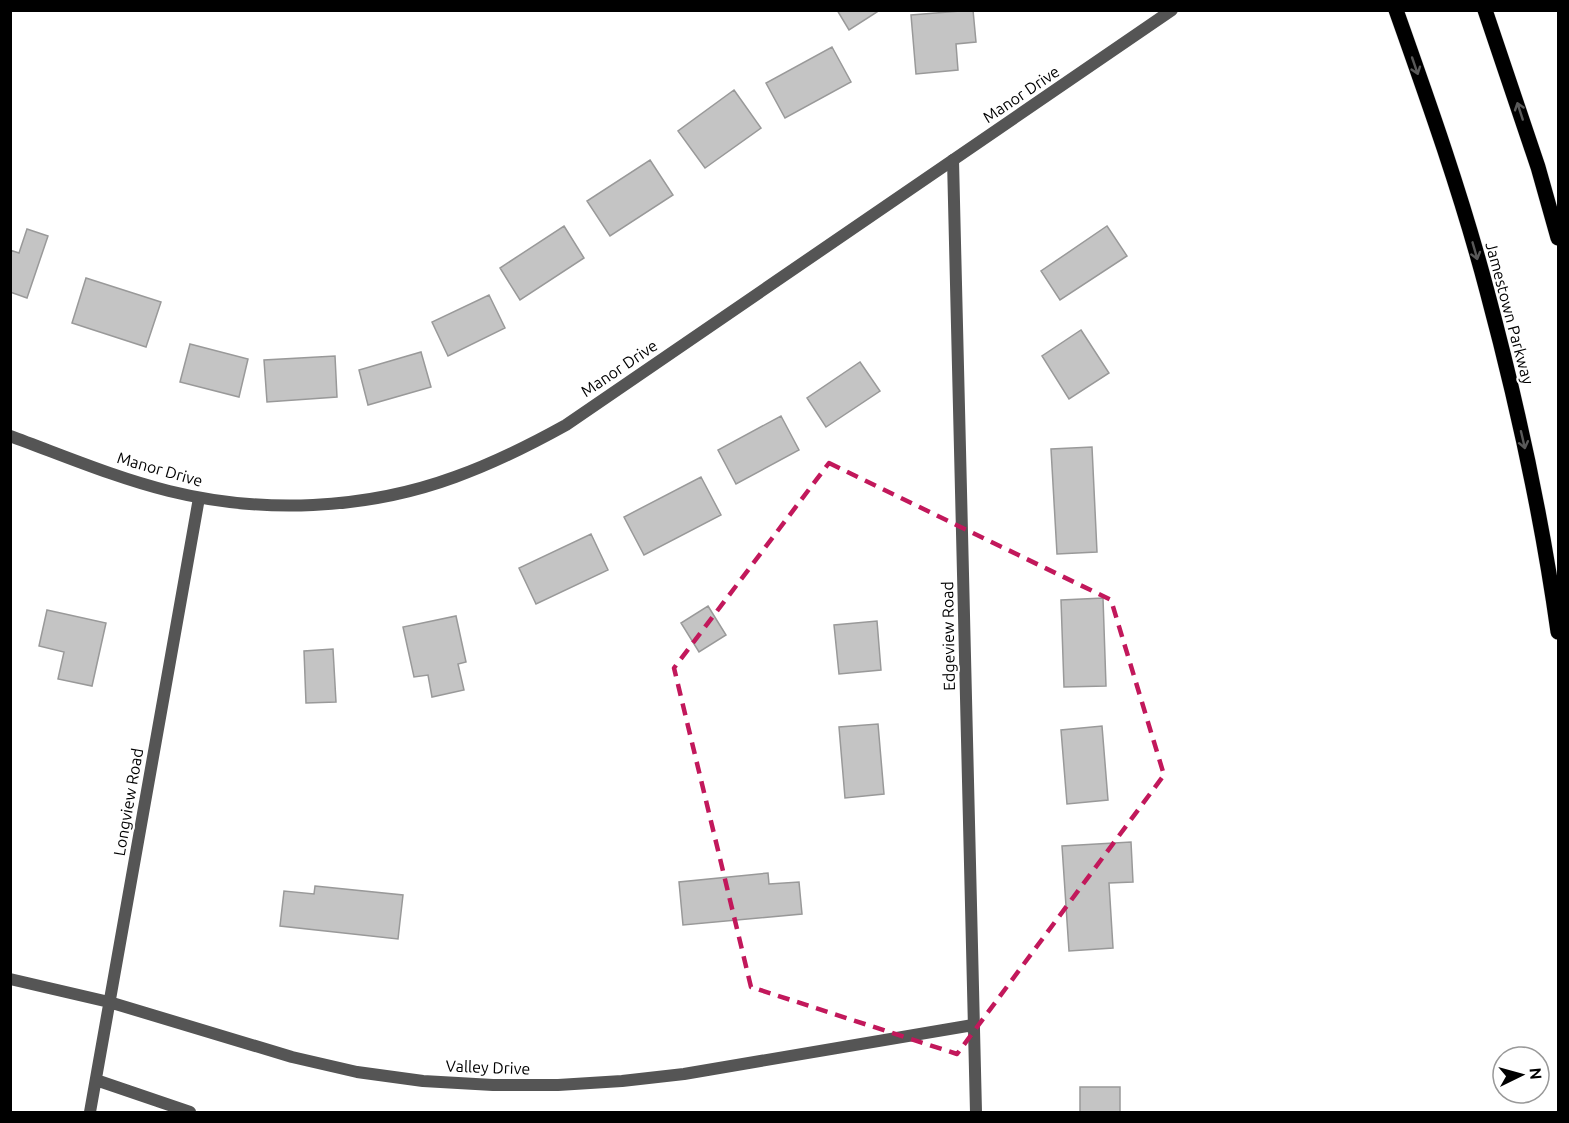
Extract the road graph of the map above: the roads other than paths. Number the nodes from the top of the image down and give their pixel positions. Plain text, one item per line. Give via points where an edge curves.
1 (1172, 10) edge
2 (1396, 10) edge
3 (1485, 10) edge
4 (953, 160) junction
5 (1558, 238) edge
6 (10, 436) edge
7 (199, 498) junction
8 (1558, 632) edge
9 (10, 979) edge
10 (110, 1002) junction
11 (973, 1025) junction
12 (96, 1080) junction
13 (90, 1113) edge
14 (190, 1113) edge
15 (975, 1113) edge

1 - 4 street, Manor Drive
2 -> 8 main road, Jamestown Parkway via 1487,290 1532,476
5 -> 3 main road
4 - 7 street, Manor Drive via 566,424 489,464 416,490 344,502 268,505
4 - 11 street, Edgeview Road
6 - 7 street, Manor Drive via 134,481
7 - 10 street, Longview Road
9 - 10 street, Valley Drive
10 - 11 street, Valley Drive via 292,1057 357,1072 493,1085 590,1083 684,1074
10 - 12 street, Longview Road
11 - 15 street, Edgeview Road
12 - 13 street, Longview Road
12 - 14 street

